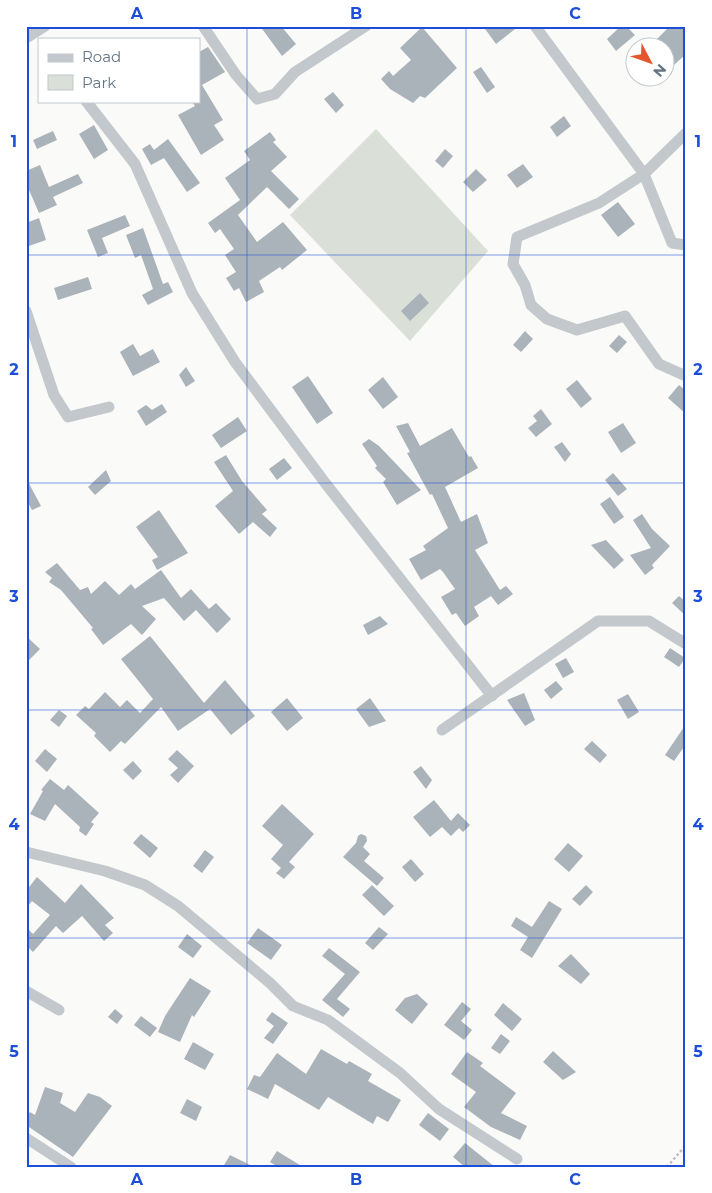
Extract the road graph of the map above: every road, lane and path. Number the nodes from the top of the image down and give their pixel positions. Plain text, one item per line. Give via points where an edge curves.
1 (45, 26) edge
2 (204, 26) edge
3 (366, 26) edge
4 (535, 26) edge
5 (33, 38) edge
6 (87, 102) edge
7 (686, 133) edge
8 (644, 174) junction
9 (686, 246) edge
10 (26, 310) edge
11 (686, 376) edge
12 (109, 407) dead end
13 (686, 644) edge
14 (492, 696) junction
15 (442, 730) dead end
16 (26, 852) edge
17 (26, 991) edge
18 (59, 1010) dead end
19 (26, 1138) edge
20 (686, 1145) edge
21 (517, 1159) dead end
22 (71, 1167) edge
23 (667, 1167) edge

1 - 5 street
2 - 3 street via 236,75 257,99 275,94 295,72
4 - 8 street
6 - 14 street via 135,164 192,293 235,362
7 - 8 street
8 - 9 street via 672,243
8 - 11 street via 599,203 517,238 513,264 525,285 531,305 547,319 577,330 625,316 658,364
10 - 12 street via 54,395 68,416
13 - 14 street via 648,621 598,621
14 - 15 street
16 - 21 street via 105,871 144,885 178,906 293,1006 328,1020 400,1073 439,1109
17 - 18 street
19 - 22 street
20 - 23 path

